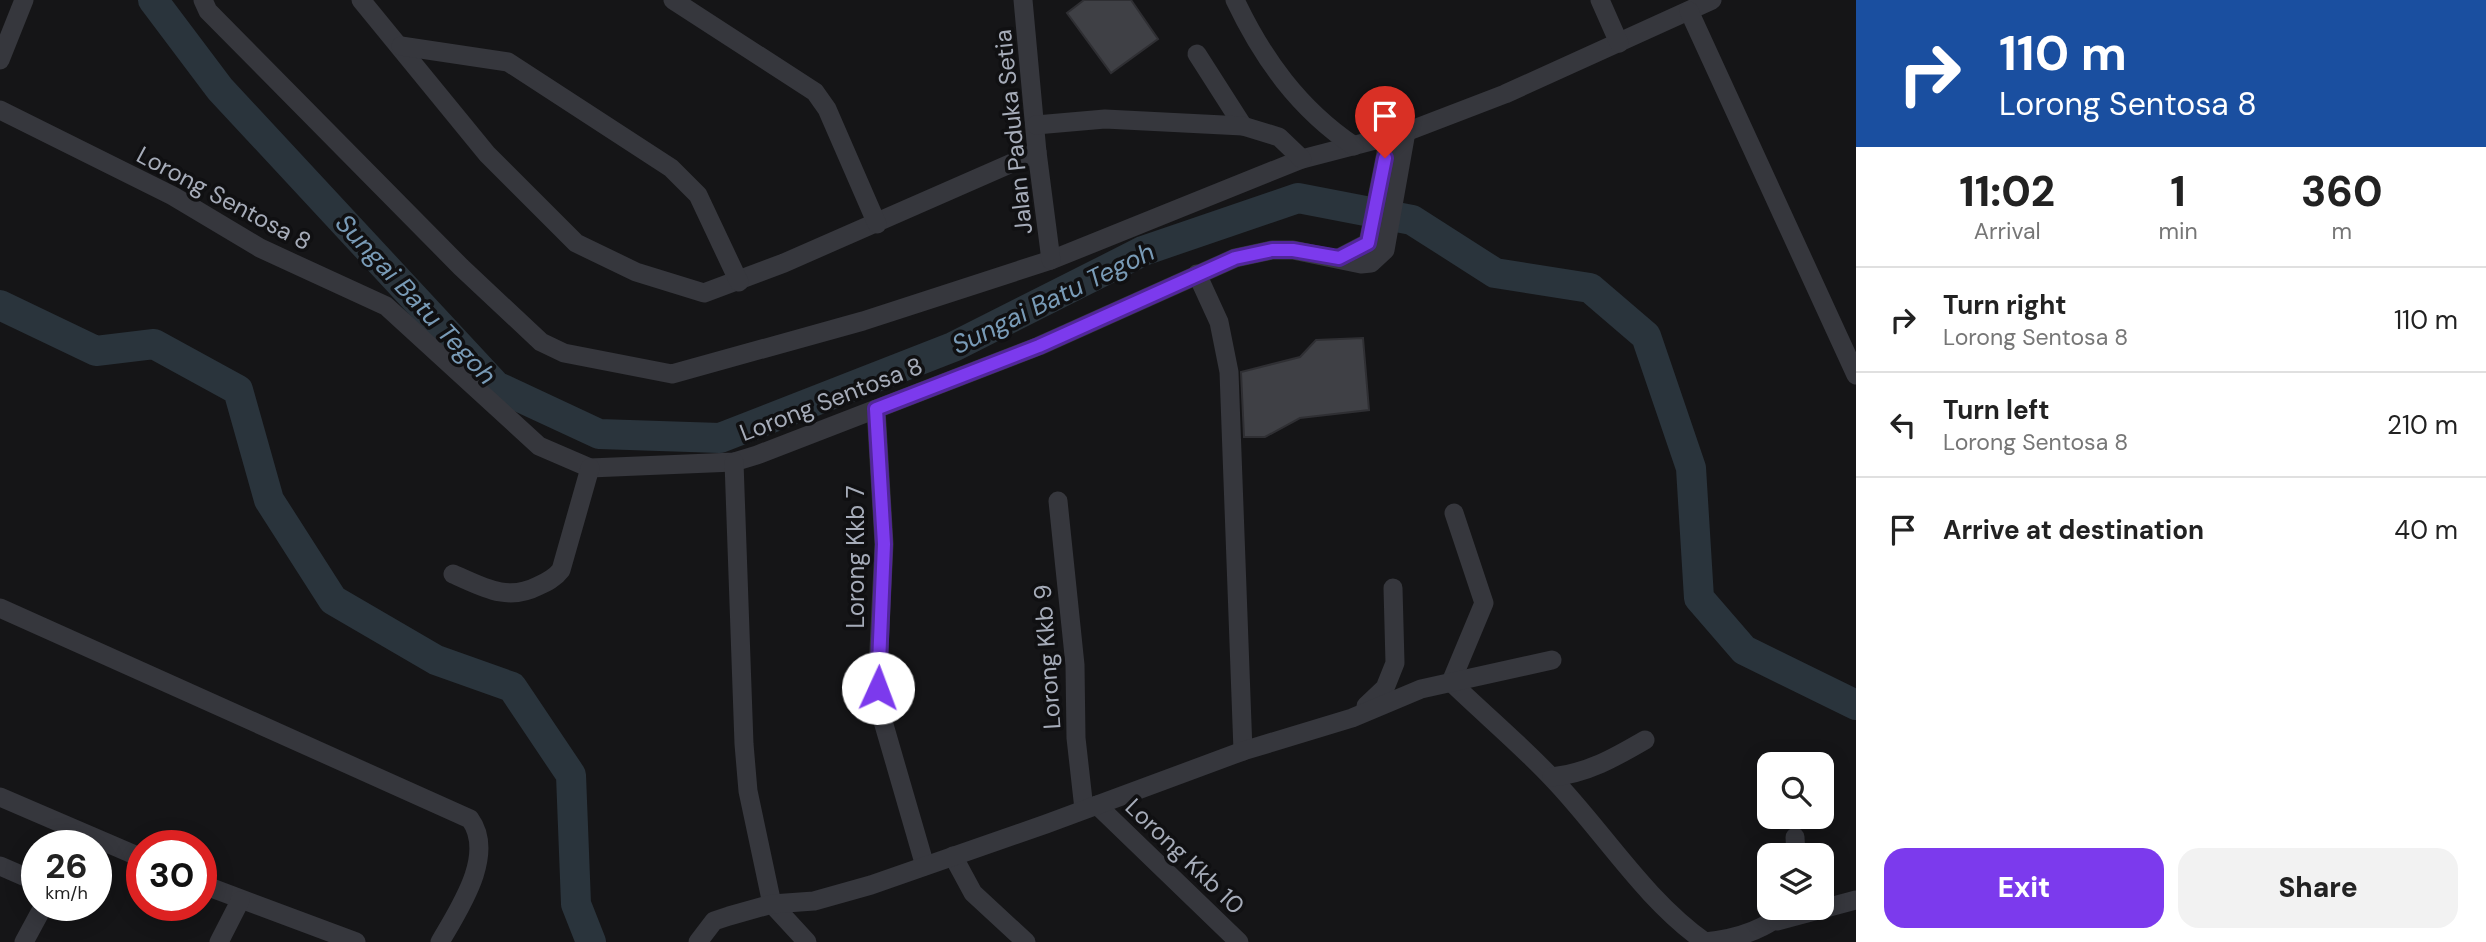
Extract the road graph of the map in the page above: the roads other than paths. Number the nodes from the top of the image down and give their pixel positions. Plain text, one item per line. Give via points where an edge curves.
1 (24, 0) edge
2 (203, 0) edge
3 (361, 0) edge
4 (673, 0) edge
5 (1023, 0) edge
6 (1235, 0) edge
7 (1600, 0) edge
8 (1712, 0) edge
9 (1683, 9) edge
10 (1619, 43) junction
11 (401, 46) junction
12 (1197, 54) dead end
13 (0, 60) edge
14 (0, 110) edge
15 (1036, 125) junction
16 (1242, 127) junction
17 (1398, 135) junction
18 (1354, 146) junction
19 (1037, 152) junction
20 (1302, 159) junction
21 (877, 224) junction
22 (1051, 260) junction
23 (1197, 274) junction
24 (738, 282) junction
25 (1856, 375) edge
26 (876, 409) junction
27 (734, 462) junction
28 (590, 468) junction
29 (1058, 501) dead end
30 (1454, 513) dead end
31 (453, 574) dead end
32 (1392, 588) dead end
33 (0, 608) edge
34 (1552, 660) dead end
35 (1451, 682) junction
36 (1352, 718) junction
37 (1645, 740) dead end
38 (1242, 751) junction
39 (1552, 777) junction
40 (0, 797) edge
41 (1091, 807) junction
42 (62, 830) edge
43 (953, 856) junction
44 (0, 866) edge
45 (925, 866) junction
46 (21, 876) edge
47 (217, 891) edge
48 (1856, 900) edge
49 (240, 901) junction
50 (772, 904) junction
51 (1834, 904) edge
52 (1771, 920) edge
53 (35, 921) edge
54 (24, 942) edge
55 (219, 942) edge
56 (356, 942) edge
57 (440, 942) edge
58 (698, 942) edge
59 (807, 942) edge
60 (1026, 942) edge
61 (1239, 942) edge

1 - 13 street
2 - 22 street via 208,11 290,96 461,267 541,342 564,353 672,374 863,321
3 - 11 street
4 - 21 street via 815,92 827,109
5 - 15 street, Jalan Paduka Setia
6 - 18 street via 1256,43 1289,88 1309,112
7 - 10 street
8 - 9 street
9 - 10 street
9 - 25 street
10 - 17 street
11 - 24 street via 508,62 671,168 698,195
11 - 24 street via 487,155 576,243 636,272 704,293
12 - 16 street
14 - 28 street, Lorong Sentosa 8 via 173,196 260,248 386,306 539,446
15 - 16 street via 1105,120
15 - 19 street, Jalan Paduka Setia
16 - 20 street via 1279,136
17 - 18 street
17 - 23 street, Lorong Sentosa 8 via 1371,263 1272,250 1235,258
18 - 20 street
19 - 21 street
19 - 22 street, Jalan Paduka Setia
20 - 22 street
21 - 24 street
23 - 26 street, Lorong Sentosa 8 via 1039,346
23 - 38 street via 1219,322 1229,372
26 - 27 street, Lorong Sentosa 8
26 - 45 street, Lorong Kkb 7 via 884,544 880,711
27 - 28 street, Lorong Sentosa 8
27 - 50 street via 748,791
28 - 31 street via 561,570 551,580 509,595
29 - 41 street, Lorong Kkb 9 via 1075,665 1076,738
30 - 35 street via 1484,603
32 - 36 street via 1395,663 1385,688
33 - 57 street via 470,819 481,841 477,862 461,906
34 - 35 street
35 - 36 street via 1421,689
35 - 39 street
36 - 38 street
37 - 39 street via 1600,766
38 - 41 street
39 - 52 street via 1651,893 1705,942 1729,939
40 - 42 street
41 - 43 street
41 - 61 street, Lorong Kkb 10
43 - 45 street
43 - 60 street via 973,893
44 - 46 street
45 - 50 street via 814,901
47 - 49 street
48 - 51 street
49 - 55 street
49 - 56 street
50 - 58 street via 714,921
50 - 59 street
53 - 54 street

